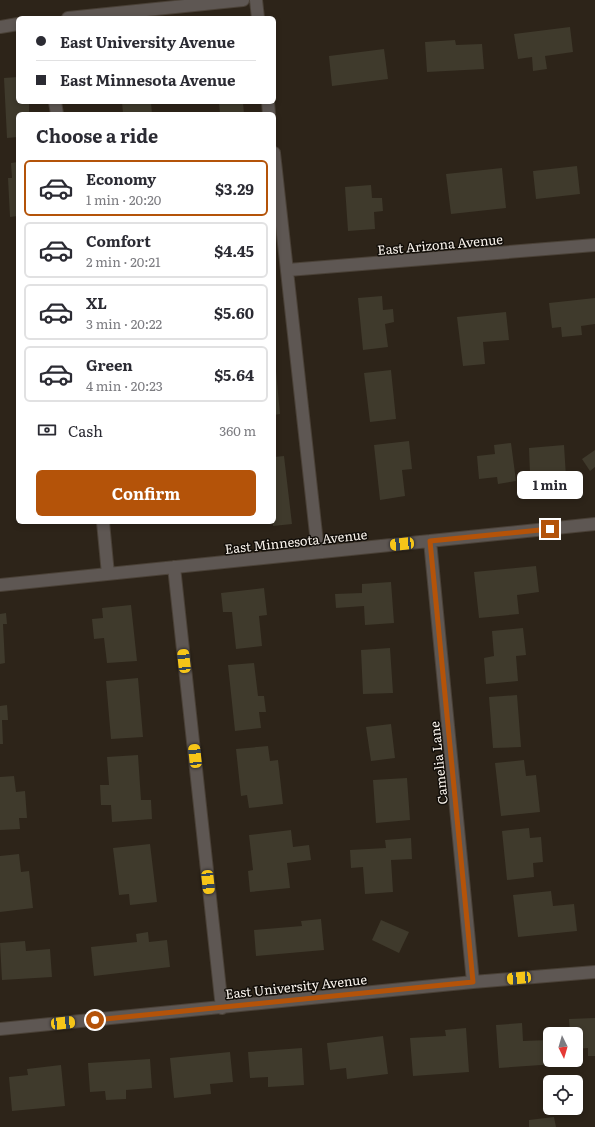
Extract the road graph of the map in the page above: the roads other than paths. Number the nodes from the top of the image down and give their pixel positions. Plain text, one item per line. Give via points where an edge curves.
1 (243, 0) edge
2 (256, 0) edge
3 (87, 16) edge
4 (258, 16) edge
5 (16, 24) edge
6 (0, 27) edge
7 (276, 170) edge
8 (595, 245) edge
9 (288, 270) junction
10 (103, 524) edge
11 (595, 524) edge
12 (430, 541) junction
13 (318, 552) junction
14 (174, 567) junction
15 (108, 574) junction
16 (0, 585) edge
17 (595, 972) edge
18 (473, 982) junction
19 (222, 1008) junction
20 (0, 1029) edge

1 - 3 street
2 - 4 street
5 - 6 street
7 - 9 street
8 - 9 street, East Arizona Avenue
9 - 13 street
10 - 15 street
11 - 12 street, East Minnesota Avenue
12 - 13 street, East Minnesota Avenue
12 - 18 street, Camelia Lane
13 - 14 street, East Minnesota Avenue
14 - 15 street, East Minnesota Avenue
14 - 19 street
15 - 16 street, East Minnesota Avenue
17 - 18 street, East University Avenue
18 - 19 street, East University Avenue
19 - 20 street, East University Avenue

